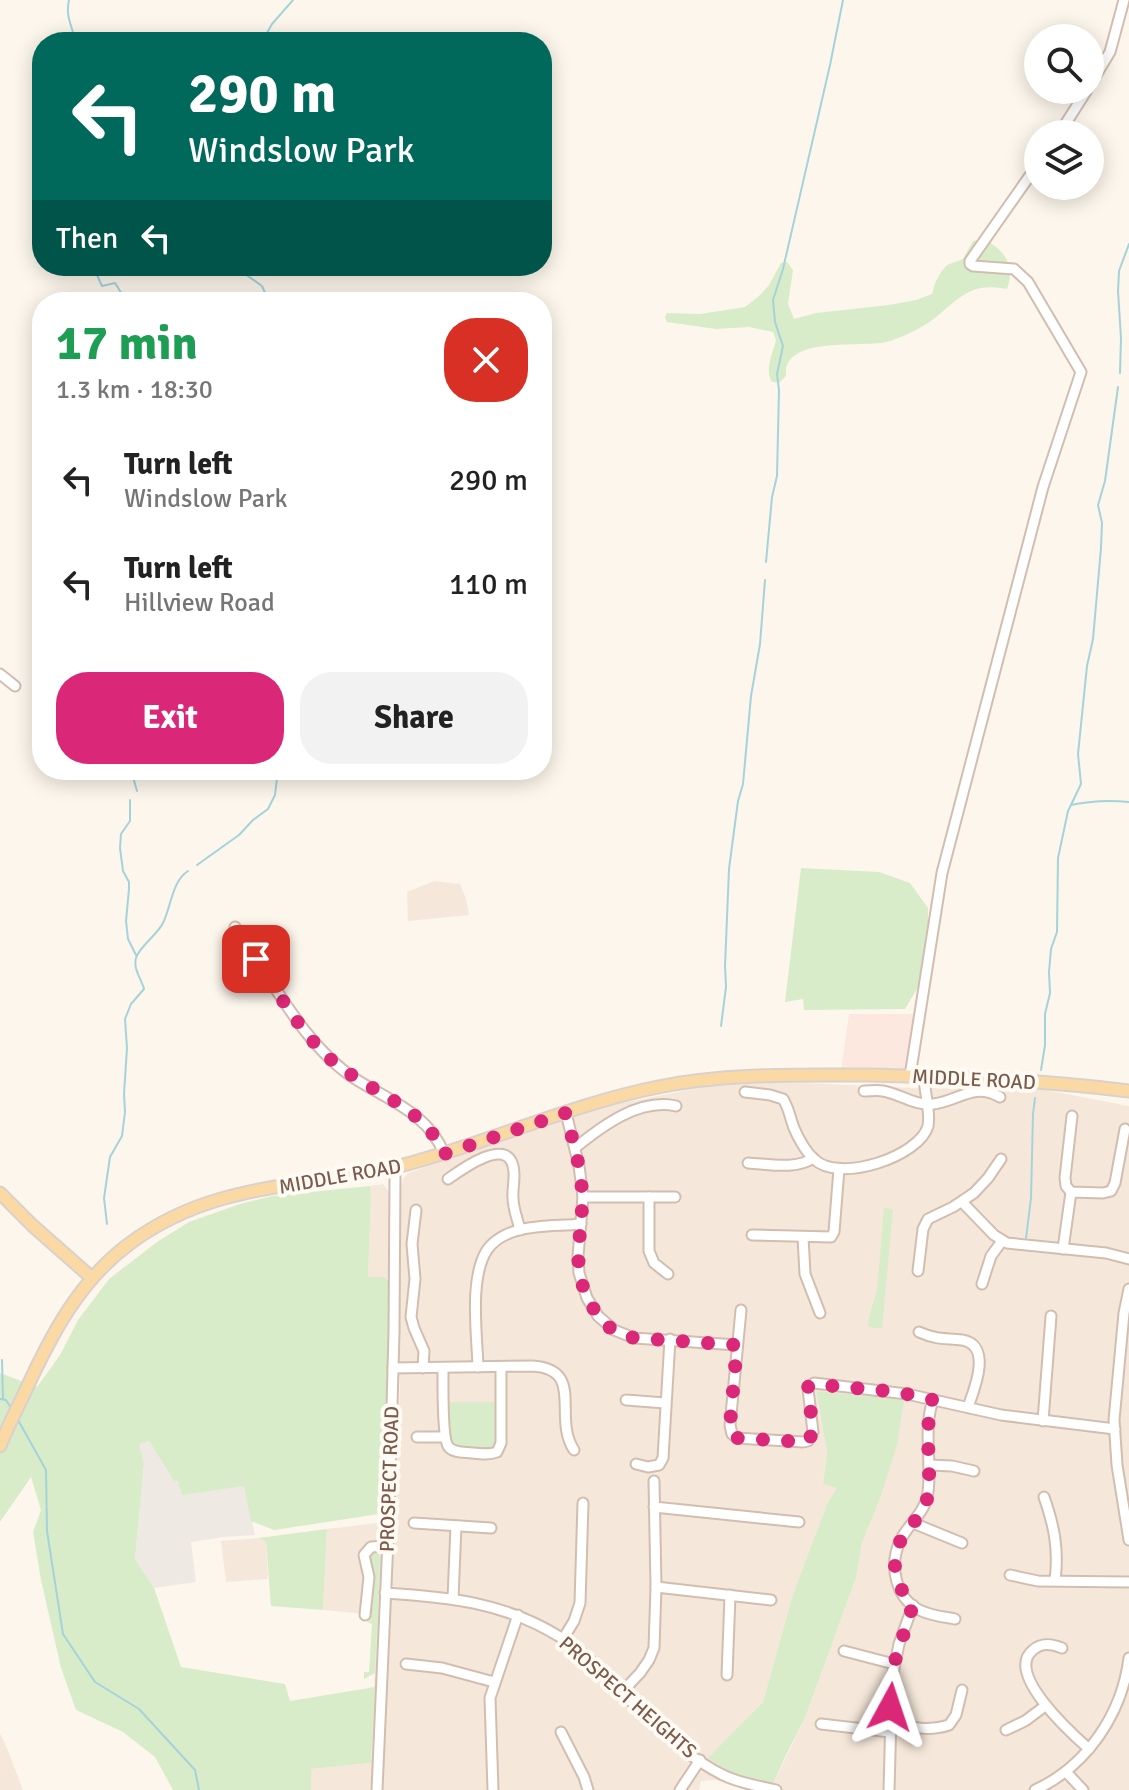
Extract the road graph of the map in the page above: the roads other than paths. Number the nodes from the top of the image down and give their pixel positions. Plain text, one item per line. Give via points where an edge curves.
1 (1124, 0) edge
2 (1104, 62) edge
3 (1024, 184) edge
4 (0, 674) edge
5 (15, 686) dead end
6 (235, 927) dead end
7 (910, 1076) junction
8 (924, 1076) junction
9 (864, 1091) dead end
10 (1129, 1091) edge
11 (745, 1092) dead end
12 (1000, 1097) dead end
13 (927, 1104) junction
14 (676, 1106) dead end
15 (566, 1113) junction
16 (1072, 1116) dead end
17 (1125, 1129) dead end
18 (575, 1148) junction
19 (444, 1154) junction
20 (813, 1158) junction
21 (1001, 1159) dead end
22 (748, 1163) dead end
23 (393, 1168) junction
24 (839, 1169) junction
25 (448, 1179) dead end
26 (1071, 1192) junction
27 (0, 1193) edge
28 (583, 1197) junction
29 (649, 1197) junction
30 (675, 1197) dead end
31 (962, 1202) junction
32 (416, 1210) dead end
33 (581, 1224) junction
34 (520, 1230) junction
35 (752, 1235) dead end
36 (803, 1237) junction
37 (1002, 1241) junction
38 (1063, 1249) junction
39 (1129, 1259) edge
40 (918, 1271) dead end
41 (668, 1274) dead end
42 (92, 1278) junction
43 (982, 1284) dead end
44 (1129, 1289) edge
45 (741, 1310) dead end
46 (820, 1313) dead end
47 (1051, 1316) dead end
48 (919, 1332) dead end
49 (670, 1339) junction
50 (1125, 1342) edge
51 (737, 1345) junction
52 (478, 1367) junction
53 (501, 1367) junction
54 (393, 1368) junction
55 (423, 1368) junction
56 (443, 1368) junction
57 (626, 1400) dead end
58 (933, 1400) junction
59 (665, 1403) junction
60 (968, 1407) junction
61 (1043, 1421) junction
62 (1115, 1429) junction
63 (417, 1437) dead end
64 (445, 1437) junction
65 (0, 1446) edge
66 (574, 1450) dead end
67 (636, 1464) dead end
68 (929, 1465) junction
69 (974, 1471) dead end
70 (654, 1481) dead end
71 (1044, 1497) dead end
72 (583, 1503) dead end
73 (654, 1507) junction
74 (799, 1522) dead end
75 (414, 1523) dead end
76 (913, 1523) junction
77 (456, 1526) junction
78 (491, 1528) dead end
79 (1129, 1540) edge
80 (962, 1543) dead end
81 (386, 1546) junction
82 (1010, 1575) dead end
83 (1055, 1580) junction
84 (1129, 1582) edge
85 (656, 1587) junction
86 (385, 1593) junction
87 (730, 1595) junction
88 (453, 1598) junction
89 (771, 1600) dead end
90 (913, 1605) junction
91 (365, 1615) dead end
92 (518, 1615) junction
93 (955, 1619) dead end
94 (563, 1639) junction
95 (1062, 1648) dead end
96 (844, 1651) dead end
97 (1129, 1658) edge
98 (894, 1664) junction
99 (412, 1667) dead end
100 (727, 1675) dead end
101 (494, 1682) junction
102 (962, 1690) dead end
103 (622, 1692) junction
104 (1045, 1706) junction
105 (821, 1724) dead end
106 (890, 1727) junction
107 (1006, 1730) dead end
108 (561, 1732) dead end
109 (1089, 1749) junction
110 (700, 1760) junction
111 (1067, 1773) junction
112 (377, 1790) edge
113 (493, 1790) edge
114 (588, 1790) edge
115 (680, 1790) edge
116 (776, 1790) edge
117 (889, 1790) edge
118 (1035, 1790) edge
119 (1083, 1790) edge

1 - 2 street
3 - 7 street via 970,261 973,266 1014,269 1028,282 1081,372 1043,487 942,873
4 - 5 street
6 - 19 street via 323,1053 412,1114 435,1135
7 - 8 main road, MIDDLE ROAD
7 - 15 main road, MIDDLE ROAD via 683,1082
8 - 10 main road, MIDDLE ROAD
8 - 13 street
9 - 13 street via 886,1091
11 - 20 street via 785,1101 794,1130
12 - 13 street via 976,1091
13 - 24 street via 928,1126 913,1145 871,1166
14 - 18 street via 662,1104 616,1118
15 - 18 street
15 - 19 main road, MIDDLE ROAD
16 - 26 street via 1065,1178
17 - 26 street via 1111,1191
18 - 28 street
19 - 23 main road, MIDDLE ROAD
20 - 22 street via 797,1166
20 - 24 street
21 - 31 street
23 - 42 main road, MIDDLE ROAD via 199,1205 132,1241
23 - 54 street, PROSPECT ROAD
24 - 36 street via 833,1235
25 - 34 street via 493,1154 509,1157
26 - 38 street
27 - 42 main road
28 - 29 street
28 - 33 street
29 - 30 street
29 - 41 street via 649,1251
31 - 37 street
31 - 40 street via 926,1222
32 - 55 street via 411,1314 424,1351
33 - 34 street
33 - 49 street via 580,1278 598,1316 629,1336
34 - 52 street via 492,1244 481,1264 476,1296
35 - 36 street
36 - 46 street via 805,1274
37 - 38 street
37 - 43 street
38 - 39 street
42 - 65 main road, MIDDLE ROAD via 58,1325
44 - 50 street
45 - 51 street
47 - 61 street
48 - 60 street via 975,1348 978,1373
49 - 51 street
49 - 59 street
50 - 62 street
51 - 58 street via 730,1425 736,1438 808,1441 813,1433 808,1387 816,1383
52 - 53 street
52 - 56 street
53 - 64 street via 497,1452 453,1451
53 - 66 street via 545,1367 560,1376 566,1431
54 - 55 street
54 - 81 street, PROSPECT ROAD
55 - 56 street
56 - 64 street
57 - 59 street
58 - 60 street
58 - 68 street
59 - 67 street via 662,1461 652,1467
60 - 61 street
61 - 62 street
62 - 79 street
63 - 64 street
68 - 69 street
68 - 76 street via 927,1501
70 - 73 street
71 - 83 street via 1056,1533
72 - 94 street via 581,1599
73 - 74 street
73 - 85 street
75 - 77 street
76 - 80 street
76 - 90 street via 898,1546 894,1570 899,1589
77 - 78 street
77 - 88 street
81 - 86 street, PROSPECT ROAD
81 - 91 street via 371,1547 364,1555 369,1575
82 - 83 street
83 - 84 street
85 - 87 street
85 - 103 street via 654,1648
86 - 88 street, PROSPECT HEIGHTS
86 - 112 street, PROSPECT ROAD
87 - 89 street
87 - 100 street
88 - 92 street, PROSPECT HEIGHTS
90 - 93 street
90 - 98 street
92 - 94 street, PROSPECT HEIGHTS
92 - 101 street
94 - 103 street, PROSPECT HEIGHTS
95 - 104 street via 1041,1645 1026,1659
96 - 98 street
97 - 109 street via 1114,1710
98 - 106 street
99 - 101 street via 442,1668
101 - 113 street
102 - 106 street via 949,1725
103 - 110 street, PROSPECT HEIGHTS
104 - 107 street
104 - 109 street
105 - 106 street
106 - 117 street
108 - 114 street
109 - 111 street
110 - 115 street
110 - 116 street, PROSPECT HEIGHTS via 730,1778
111 - 118 street
111 - 119 street

